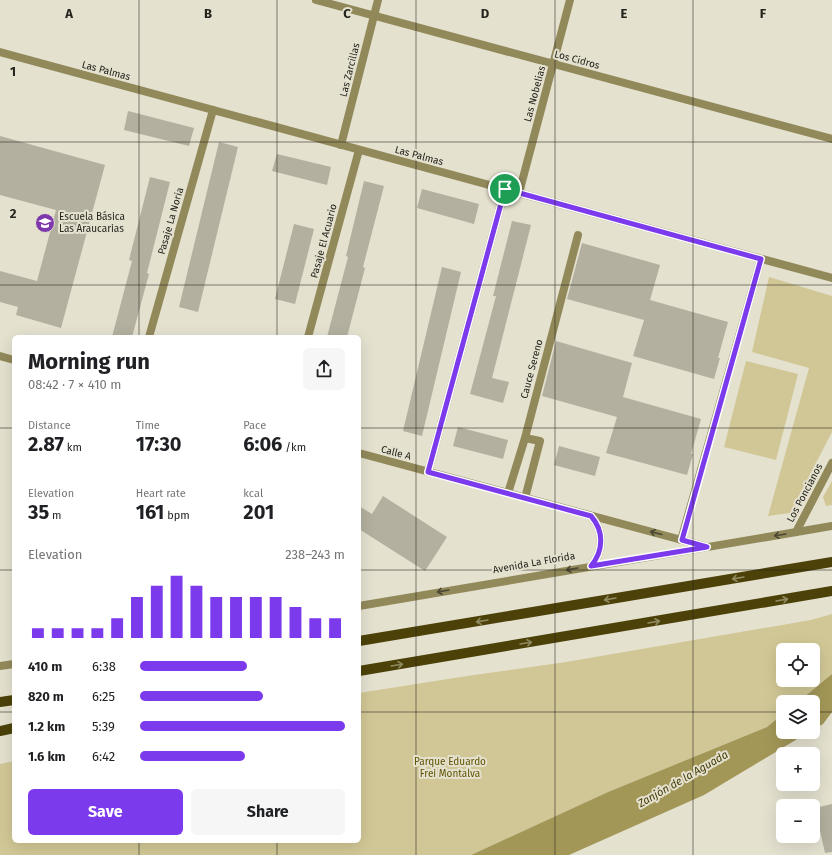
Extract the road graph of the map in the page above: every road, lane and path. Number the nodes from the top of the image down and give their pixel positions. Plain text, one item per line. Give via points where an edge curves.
1 (316, 0) edge
2 (378, 0) edge
3 (570, 0) edge
4 (374, 16) junction
5 (0, 52) edge
6 (553, 64) junction
7 (212, 110) junction
8 (832, 139) edge
9 (341, 145) junction
10 (359, 150) junction
11 (505, 189) junction
12 (519, 193) junction
13 (578, 235) dead end
14 (761, 259) junction
15 (832, 278) edge
16 (150, 335) edge
17 (309, 335) edge
18 (0, 356) edge
19 (12, 359) edge
20 (525, 438) junction
21 (361, 454) edge
22 (832, 463) edge
23 (428, 472) junction
24 (508, 493) junction
25 (525, 498) junction
26 (591, 516) junction
27 (832, 526) edge
28 (796, 532) junction
29 (682, 540) junction
30 (707, 547) junction
31 (832, 562) edge
32 (591, 566) junction
33 (832, 591) edge
34 (361, 606) edge
35 (361, 641) edge
36 (12, 664) edge
37 (0, 666) edge
38 (361, 671) edge
39 (12, 700) edge
40 (0, 702) edge
41 (12, 728) edge
42 (0, 731) edge

1 - 4 street, Los Cidros
2 - 4 street, Las Zarcillas
3 - 6 street, Las Nobelias
4 - 6 street, Los Cidros
4 - 9 street, Las Zarcillas
5 - 7 street, Las Palmas
6 - 8 street, Los Cidros
6 - 12 street, Las Nobelias
7 - 9 street, Las Palmas
7 - 16 street, Pasaje La Noria
9 - 10 street, Las Palmas
10 - 11 street, Las Palmas
10 - 17 street, Pasaje El Acuario
11 - 12 street, Las Palmas
11 - 23 street
12 - 14 street, Las Palmas
13 - 20 street, Cauce Sereno
14 - 15 street, Las Palmas
14 - 29 street
18 - 19 street
20 - 24 street, Cauce Sereno
20 - 25 street via 540,441
21 - 23 street, Calle A
22 - 28 street, Los Poncianos
23 - 24 street, Calle A
24 - 25 street, Calle A
25 - 26 street, Calle A
29 -> 26 street, Calle A
26 - 32 street via 600,530 601,543 598,557
27 - 28 street, Avenida La Florida
28 -> 30 street, Avenida La Florida
29 - 30 street, Calle A
30 - 32 street, Avenida La Florida
31 -> 35 main road
32 -> 34 street, Avenida La Florida
38 -> 33 main road
36 - 37 street
39 - 40 main road
41 - 42 main road

